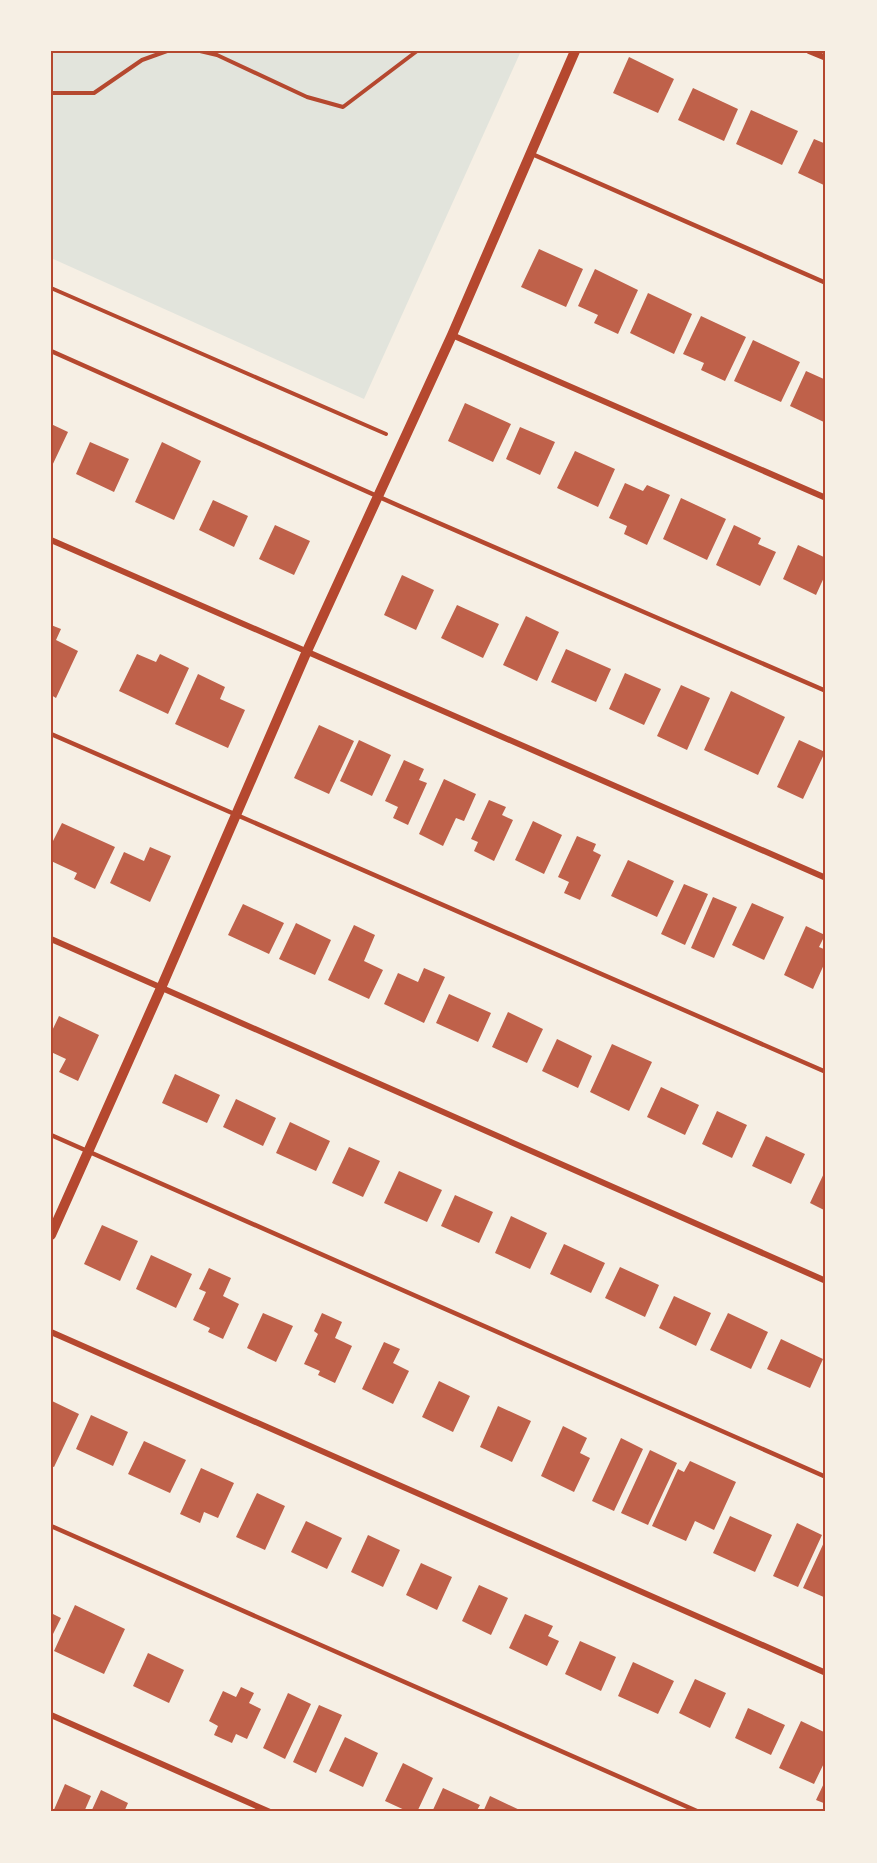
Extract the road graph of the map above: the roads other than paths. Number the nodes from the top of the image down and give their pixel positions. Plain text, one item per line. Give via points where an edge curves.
1 (575, 51) edge
2 (809, 51) edge
3 (826, 58) edge
4 (530, 153) junction
5 (826, 283) edge
6 (452, 335) junction
7 (51, 351) edge
8 (378, 496) junction
9 (826, 498) edge
10 (51, 540) edge
11 (307, 651) junction
12 (826, 691) edge
13 (51, 734) edge
14 (236, 814) junction
15 (826, 878) edge
16 (51, 939) edge
17 (161, 987) junction
18 (826, 1072) edge
19 (51, 1135) edge
20 (88, 1151) junction
21 (51, 1235) edge
22 (826, 1281) edge
23 (51, 1332) edge
24 (826, 1477) edge
25 (51, 1526) edge
26 (826, 1673) edge
27 (51, 1715) edge
28 (270, 1812) edge
29 (699, 1812) edge

1 - 4 street
2 - 3 street
4 - 5 lane
4 - 6 street
6 - 8 street
6 - 9 street
7 - 8 lane
8 - 11 street
8 - 12 lane
10 - 11 street
11 - 14 street
11 - 15 street
13 - 14 lane
14 - 17 street
14 - 18 lane
16 - 17 street
17 - 20 street
17 - 22 street
19 - 20 lane
20 - 21 street
20 - 24 lane
23 - 26 street
25 - 29 lane
27 - 28 street

